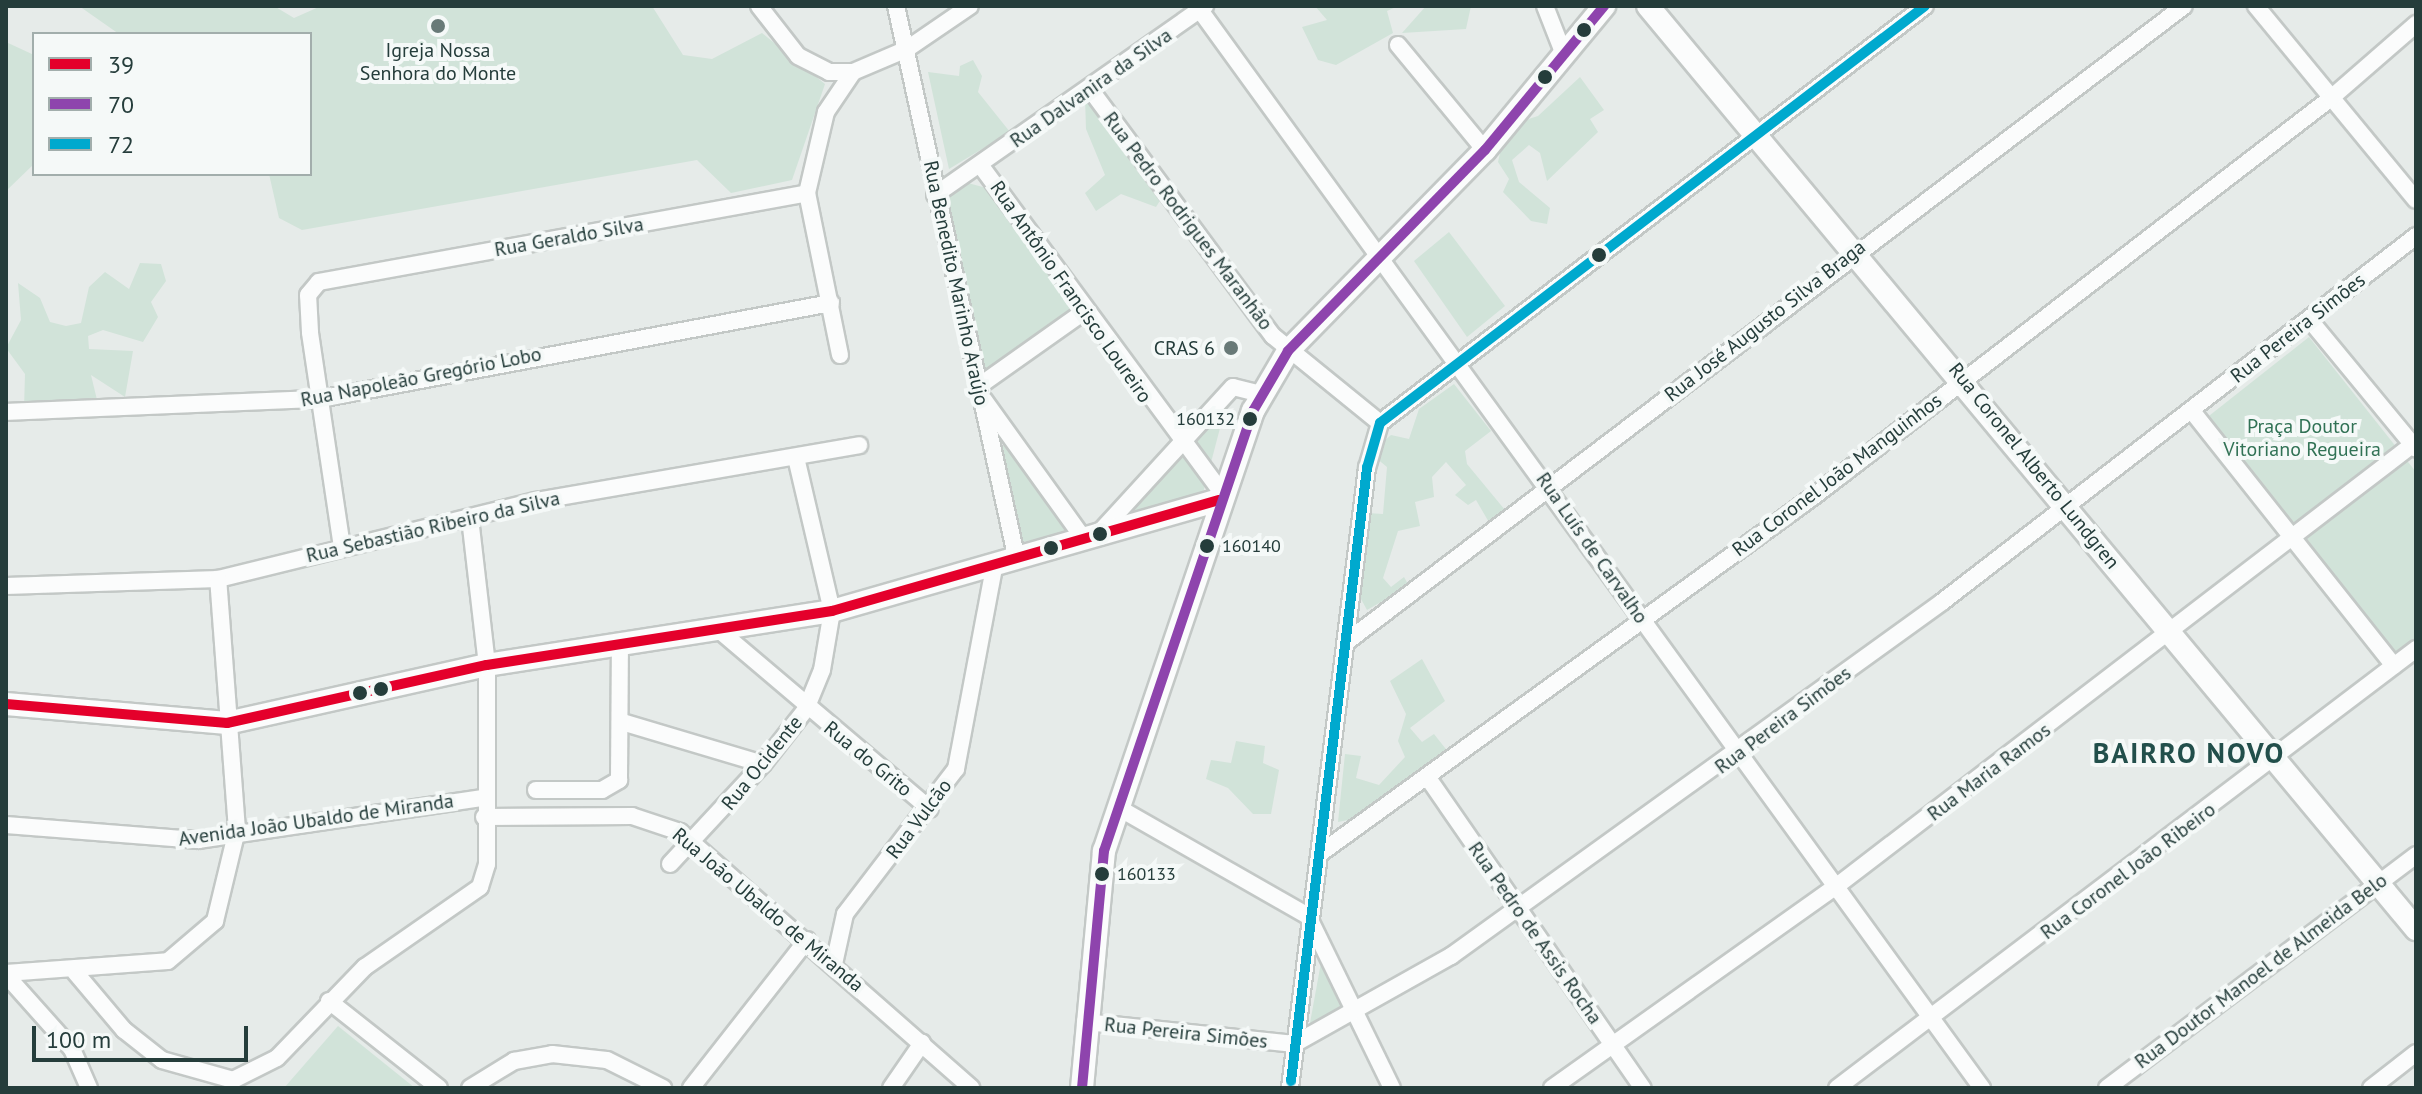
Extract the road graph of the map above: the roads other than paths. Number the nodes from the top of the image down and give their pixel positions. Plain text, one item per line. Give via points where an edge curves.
1 (759, 6) edge
2 (896, 6) edge
3 (970, 6) edge
4 (1545, 6) edge
5 (1604, 6) edge
6 (1619, 6) edge
7 (1648, 6) edge
8 (1925, 6) edge
9 (2184, 6) edge
10 (2256, 6) edge
11 (1201, 7) edge
12 (2416, 24) edge
13 (1588, 31) junction
14 (1398, 45) dead end
15 (907, 49) junction
16 (1565, 57) junction
17 (853, 72) junction
18 (1090, 89) junction
19 (2331, 98) junction
20 (1754, 136) junction
21 (1485, 150) junction
22 (981, 166) junction
23 (807, 193) junction
24 (935, 195) junction
25 (2416, 200) edge
26 (2416, 236) edge
27 (1855, 251) junction
28 (1382, 261) junction
29 (831, 303) junction
30 (1085, 311) junction
31 (2309, 319) junction
32 (1288, 351) junction
33 (840, 355) dead end
34 (1457, 362) junction
35 (1963, 379) junction
36 (980, 391) junction
37 (1262, 394) junction
38 (319, 399) junction
39 (2192, 411) junction
40 (6, 412) edge
41 (1380, 423) junction
42 (859, 445) dead end
43 (1181, 445) junction
44 (2415, 445) edge
45 (796, 458) junction
46 (1551, 489) junction
47 (1220, 497) junction
48 (2069, 507) junction
49 (470, 518) junction
50 (1091, 537) junction
51 (2292, 539) junction
52 (342, 547) junction
53 (1017, 560) junction
54 (994, 567) junction
55 (218, 579) junction
56 (6, 586) edge
57 (832, 611) junction
58 (1643, 620) junction
59 (720, 631) junction
60 (2169, 635) junction
61 (1349, 640) junction
62 (620, 648) junction
63 (2416, 649) edge
64 (487, 665) junction
65 (2394, 666) junction
66 (6, 704) edge
67 (806, 709) junction
68 (622, 722) junction
69 (227, 723) junction
70 (1739, 753) junction
71 (2273, 760) junction
72 (763, 764) junction
73 (1428, 778) junction
74 (536, 790) dead end
75 (483, 798) junction
76 (1117, 807) junction
77 (930, 809) junction
78 (484, 817) junction
79 (6, 825) edge
80 (237, 830) junction
81 (695, 843) junction
82 (1322, 852) junction
83 (2416, 855) edge
84 (670, 864) dead end
85 (2377, 883) junction
86 (1838, 885) junction
87 (1519, 914) junction
88 (1308, 916) junction
89 (2416, 929) edge
90 (807, 940) junction
91 (834, 964) junction
92 (75, 972) junction
93 (6, 974) edge
94 (329, 1001) junction
95 (1354, 1007) junction
96 (1932, 1019) junction
97 (1085, 1022) junction
98 (922, 1043) junction
99 (1294, 1044) junction
100 (1613, 1044) junction
101 (2416, 1053) edge
102 (89, 1088) edge
103 (439, 1088) edge
104 (470, 1088) edge
105 (663, 1088) edge
106 (691, 1088) edge
107 (891, 1088) edge
108 (971, 1088) edge
109 (1082, 1088) edge
110 (1290, 1088) edge
111 (1392, 1088) edge
112 (1552, 1088) edge
113 (1643, 1088) edge
114 (1837, 1088) edge
115 (1982, 1088) edge
116 (2107, 1088) edge
117 (2371, 1088) edge

1 - 17 street via 798,56 829,72
2 - 15 street, Rua Benedito Marinho Araújo
3 - 15 street
4 - 16 street
5 - 13 street
6 - 13 street
7 - 20 street, Rua Coronel Alberto Lundgren
8 - 20 street
9 - 27 street, Rua José Augusto Silva Braga
10 - 19 street
11 - 18 street, Rua Dalvanira da Silva
11 - 28 street, Rua Luís de Carvalho
12 - 19 street, Rua Coronel João Manguinhos
13 - 16 street
14 - 21 street
15 - 17 street
15 - 24 street, Rua Benedito Marinho Araújo
16 - 21 street
17 - 23 street via 819,130
18 - 22 street, Rua Dalvanira da Silva
18 - 32 street, Rua Pedro Rodrigues Maranhão
19 - 25 street
19 - 35 street, Rua Coronel João Manguinhos
20 - 27 street, Rua Coronel Alberto Lundgren
20 - 34 street
21 - 28 street
22 - 24 street, Rua Dalvanira da Silva
22 - 30 street, Rua Antônio Francisco Loureiro
23 - 29 street
23 - 38 street, Rua Geraldo Silva via 331,280 308,295
24 - 36 street, Rua Benedito Marinho Araújo
26 - 31 street, Rua Pereira Simões
27 - 35 street, Rua Coronel Alberto Lundgren
27 - 46 street, Rua José Augusto Silva Braga
28 - 32 street
28 - 34 street, Rua Luís de Carvalho
29 - 33 street
29 - 38 street, Rua Napoleão Gregório Lobo
30 - 36 street
30 - 43 street, Rua Antônio Francisco Loureiro
31 - 39 street, Rua Pereira Simões
31 - 44 street
32 - 37 street
32 - 41 street, Rua Pedro Rodrigues Maranhão
34 - 41 street
34 - 46 street, Rua Luís de Carvalho
35 - 48 street, Rua Coronel Alberto Lundgren
35 - 58 street, Rua Coronel João Manguinhos
36 - 50 street
36 - 53 street, Rua Benedito Marinho Araújo
37 - 43 street via 1233,387
37 - 47 street
38 - 40 street, Rua Napoleão Gregório Lobo
38 - 52 street
39 - 48 street, Rua Pereira Simões
39 - 51 street
41 - 61 street via 1367,468
42 - 45 street, Rua Sebastião Ribeiro da Silva
43 - 47 street, Rua Antônio Francisco Loureiro
43 - 50 street
44 - 51 street, Rua Maria Ramos
45 - 49 street, Rua Sebastião Ribeiro da Silva
45 - 57 street, Rua Ocidente
46 - 58 street, Rua Luís de Carvalho
46 - 61 street, Rua José Augusto Silva Braga
47 - 50 street
47 - 76 street
48 - 60 street, Rua Coronel Alberto Lundgren
48 - 70 street, Rua Pereira Simões
49 - 52 street, Rua Sebastião Ribeiro da Silva
49 - 64 street
50 - 53 street
51 - 60 street, Rua Maria Ramos
51 - 65 street
52 - 55 street, Rua Sebastião Ribeiro da Silva
53 - 54 street
54 - 57 street
54 - 77 street, Rua Vulcão via 961,753
55 - 56 street, Rua Sebastião Ribeiro da Silva
55 - 69 street
57 - 59 street
57 - 67 street, Rua Ocidente
58 - 70 street, Rua Luís de Carvalho
58 - 73 street, Rua Coronel João Manguinhos
59 - 62 street
59 - 67 street, Rua do Grito
60 - 71 street, Rua Coronel Alberto Lundgren
60 - 86 street, Rua Maria Ramos
61 - 82 street
62 - 64 street
62 - 68 street
63 - 65 street, Rua Coronel João Ribeiro
64 - 69 street
64 - 75 street
65 - 71 street, Rua Coronel João Ribeiro
66 - 69 street
67 - 72 street, Rua Ocidente
67 - 77 street, Rua do Grito
68 - 72 street
68 - 74 street via 613,786
69 - 80 street
70 - 86 street, Rua Luís de Carvalho
70 - 87 street, Rua Pereira Simões
71 - 85 street, Rua Coronel Alberto Lundgren
71 - 96 street, Rua Coronel João Ribeiro
72 - 81 street, Rua Ocidente
73 - 82 street, Rua Coronel João Manguinhos
73 - 87 street, Rua Pedro de Assis Rocha
75 - 78 street
75 - 80 street, Avenida João Ubaldo de Miranda
76 - 88 street
76 - 97 street via 1098,881
77 - 91 street, Rua Vulcão via 845,914
78 - 81 street, Rua João Ubaldo de Miranda via 632,816
78 - 94 street via 486,874 471,895
79 - 80 street, Avenida João Ubaldo de Miranda via 145,839
80 - 92 street via 225,900 185,953 136,967
81 - 84 street, Rua Ocidente
81 - 90 street, Rua João Ubaldo de Miranda
82 - 88 street
83 - 85 street, Rua Doutor Manoel de Almeida Belo
85 - 89 street, Rua Coronel Alberto Lundgren
85 - 116 street, Rua Doutor Manoel de Almeida Belo
86 - 96 street, Rua Luís de Carvalho
86 - 100 street, Rua Maria Ramos
87 - 95 street, Rua Pereira Simões
87 - 100 street, Rua Pedro de Assis Rocha
88 - 95 street
88 - 99 street
90 - 91 street, Rua João Ubaldo de Miranda
90 - 106 street
91 - 98 street, Rua João Ubaldo de Miranda
92 - 93 street
92 - 94 street via 141,1045 218,1079 247,1075 277,1058
93 - 102 street via 72,1049
94 - 103 street
95 - 99 street, Rua Pereira Simões
95 - 111 street
96 - 114 street, Rua Coronel João Ribeiro
96 - 115 street, Rua Luís de Carvalho
97 - 99 street, Rua Pereira Simões
97 - 109 street
98 - 107 street
98 - 108 street, Rua João Ubaldo de Miranda
99 - 110 street
100 - 112 street, Rua Maria Ramos
100 - 113 street, Rua Pedro de Assis Rocha
101 - 117 street
104 - 105 street via 514,1061 552,1054 630,1066

